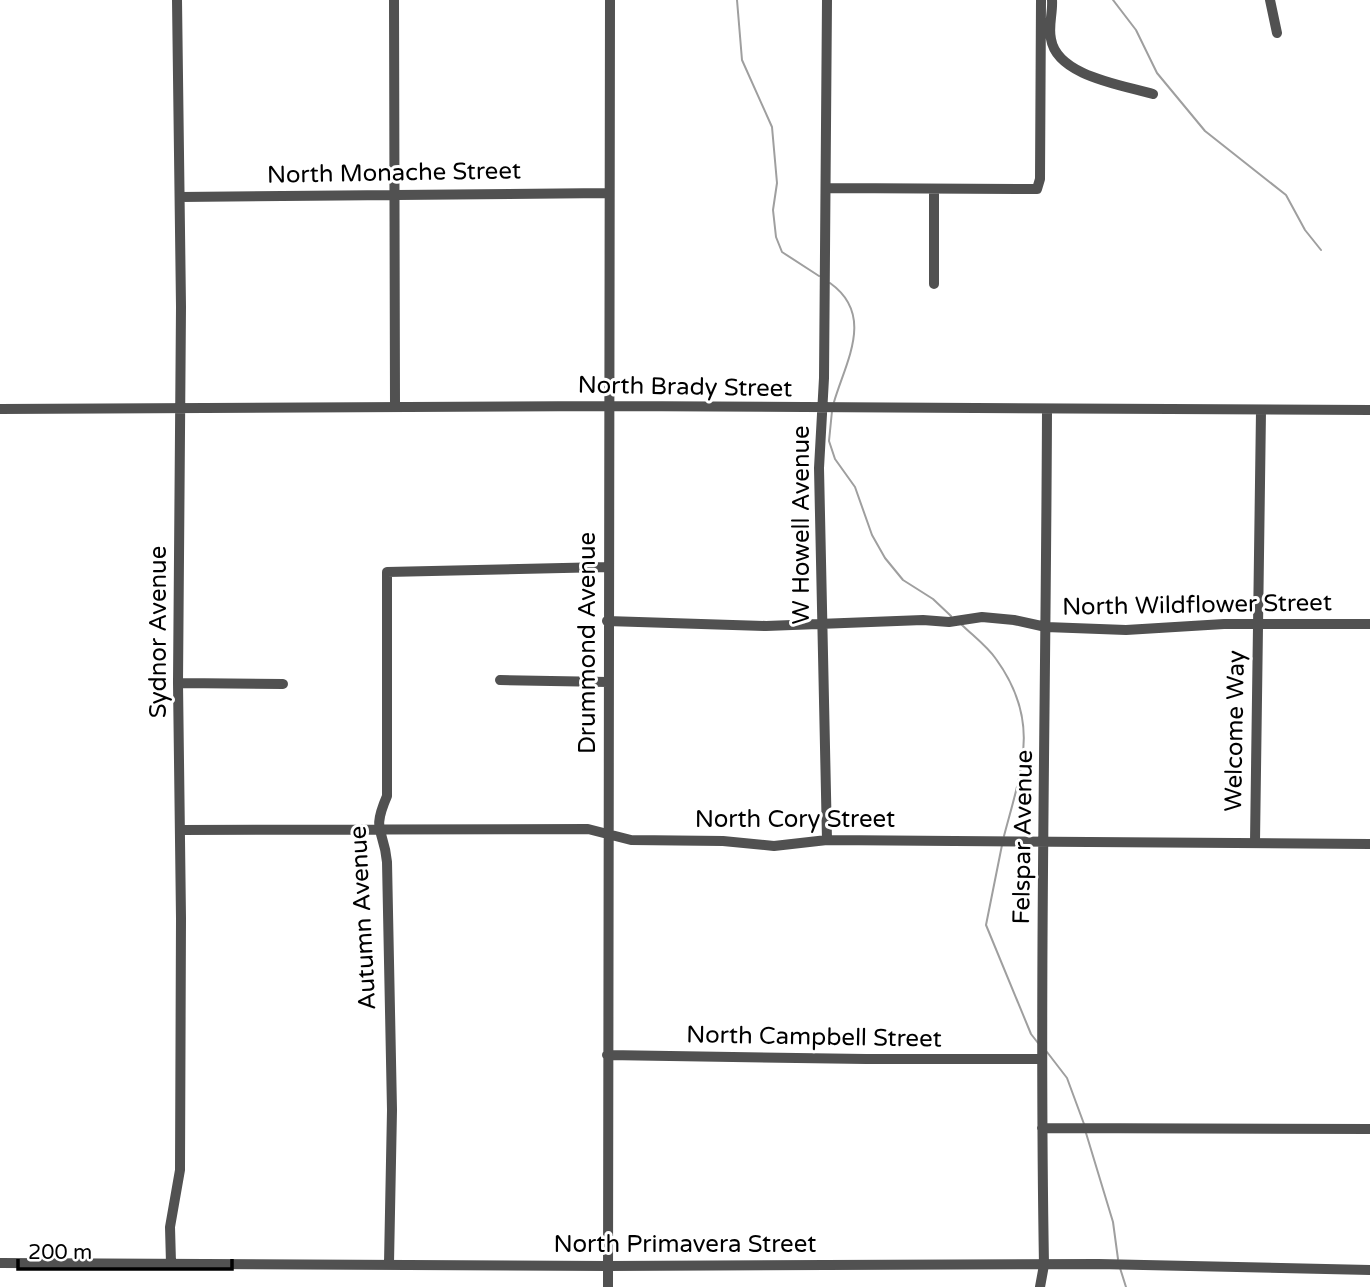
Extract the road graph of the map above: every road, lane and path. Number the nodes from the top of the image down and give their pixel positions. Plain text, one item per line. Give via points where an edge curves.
1 (177, 0) edge
2 (394, 0) edge
3 (610, 0) edge
4 (827, 0) edge
5 (1041, 0) edge
6 (1052, 0) edge
7 (1270, 0) edge
8 (1276, 33) dead end
9 (1153, 94) dead end
10 (827, 188) junction
11 (934, 190) junction
12 (609, 193) junction
13 (394, 194) junction
14 (180, 197) junction
15 (934, 284) dead end
16 (395, 407) junction
17 (610, 407) junction
18 (179, 408) junction
19 (0, 409) edge
20 (821, 409) junction
21 (1046, 409) junction
22 (1370, 410) edge
23 (1261, 411) junction
24 (607, 567) junction
25 (607, 621) junction
26 (822, 624) junction
27 (1257, 624) junction
28 (1370, 624) edge
29 (1046, 627) junction
30 (500, 680) dead end
31 (608, 682) junction
32 (178, 683) junction
33 (283, 684) dead end
34 (180, 830) junction
35 (379, 831) junction
36 (608, 835) junction
37 (827, 840) junction
38 (1044, 840) junction
39 (1255, 842) junction
40 (1370, 844) edge
41 (607, 1055) junction
42 (1041, 1059) junction
43 (1042, 1128) junction
44 (1370, 1129) edge
45 (0, 1263) edge
46 (171, 1263) junction
47 (388, 1263) junction
48 (1044, 1265) junction
49 (608, 1266) junction
50 (1370, 1270) edge
51 (607, 1287) edge
52 (1040, 1287) edge

1 - 14 street, Sydnor Avenue
2 - 13 street
3 - 12 street, Drummond Avenue
4 - 10 street, W Howell Avenue
5 - 11 street via 1037,189
6 - 9 street via 1051,39 1056,54 1083,74
7 - 8 street
10 - 11 street
10 - 20 street, W Howell Avenue
11 - 15 street
12 - 13 street, North Monache Street
12 - 17 street, Drummond Avenue
13 - 14 street, North Monache Street
13 - 16 street
14 - 18 street, Sydnor Avenue
16 - 17 street, North Brady Street
16 - 18 street, North Brady Street
17 - 20 street, North Brady Street
17 - 24 street, Drummond Avenue
18 - 19 street, North Brady Street
18 - 32 street, Sydnor Avenue
20 - 21 street, North Brady Street
20 - 26 street, W Howell Avenue
21 - 23 street, North Brady Street
21 - 29 street, Felspar Avenue
22 - 23 street, North Brady Street
23 - 27 street, Welcome Way
24 - 25 street, Drummond Avenue
24 - 35 street, Autumn Avenue via 387,572 387,796 378,819
25 - 26 street, North Wildflower Street
25 - 31 street, Drummond Avenue
26 - 29 street, North Wildflower Street via 949,622 982,617
26 - 37 street, W Howell Avenue
27 - 28 street, North Wildflower Street
27 - 29 street, North Wildflower Street via 1126,630
27 - 39 street, Welcome Way
29 - 38 street, Felspar Avenue
30 - 31 street
31 - 36 street, Drummond Avenue
32 - 33 street
32 - 34 street, Sydnor Avenue
34 - 35 street, North Cory Street
34 - 46 street, Sydnor Avenue via 180,1170 170,1227
35 - 36 street, North Cory Street via 569,828
35 - 47 street, Autumn Avenue via 387,862
36 - 37 street, North Cory Street via 774,846
36 - 41 street, Drummond Avenue
37 - 38 street, North Cory Street
38 - 39 street, North Cory Street
38 - 42 street, Felspar Avenue
39 - 40 street, North Cory Street
41 - 42 street, North Campbell Street
41 - 49 street, Drummond Avenue
42 - 43 street, Felspar Avenue
43 - 44 street
43 - 48 street, Felspar Avenue
45 - 46 street, North Primavera Street
46 - 47 street, North Primavera Street
47 - 49 street, North Primavera Street
48 - 49 street, North Primavera Street
48 - 50 street, North Primavera Street
48 - 52 street, Felspar Avenue
49 - 51 street, Drummond Avenue

